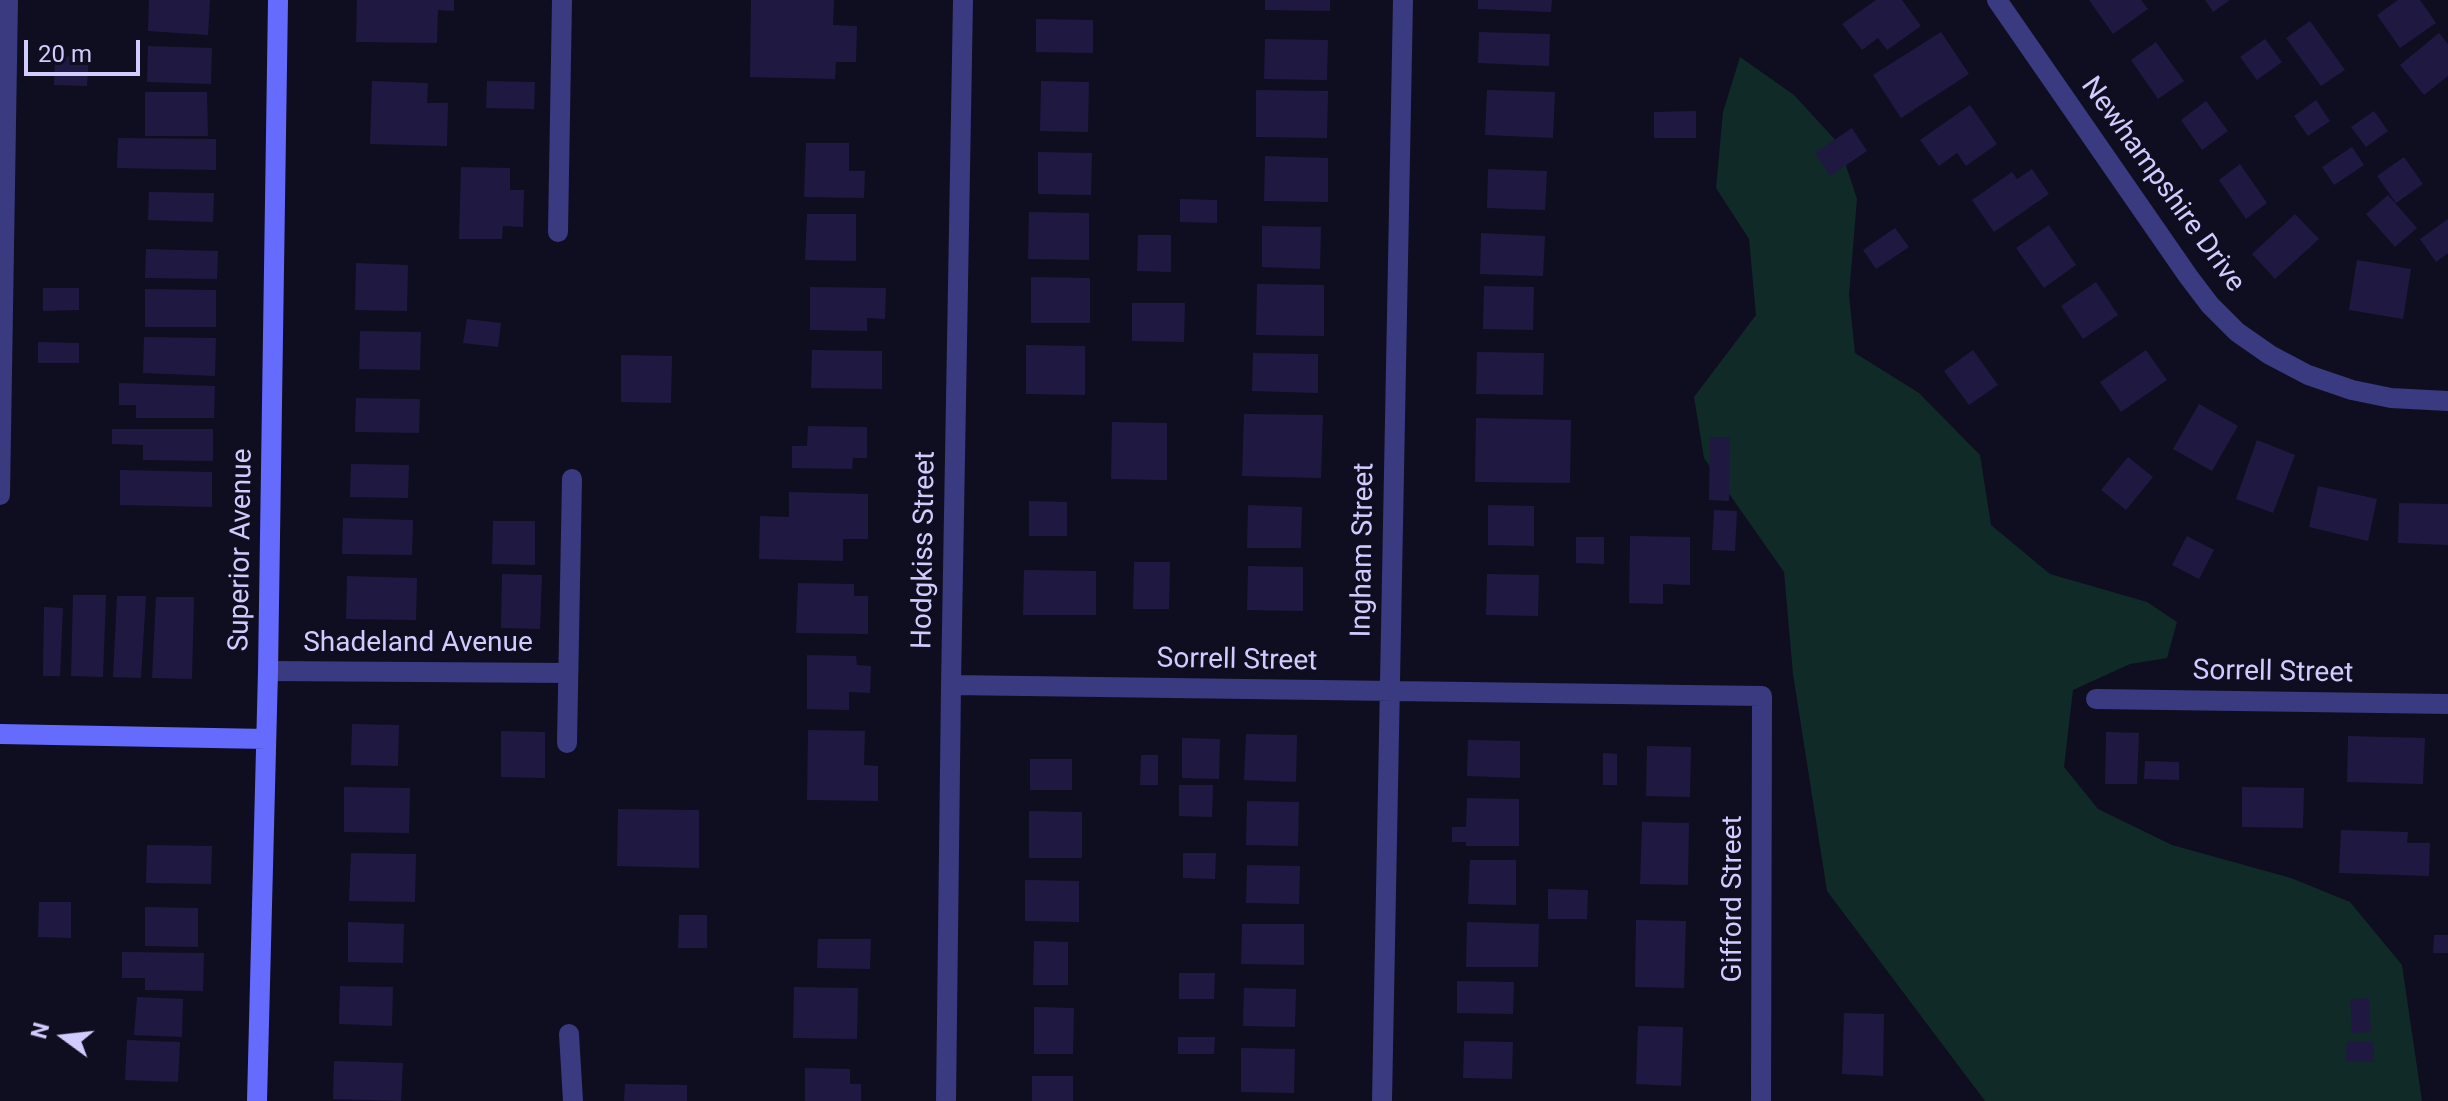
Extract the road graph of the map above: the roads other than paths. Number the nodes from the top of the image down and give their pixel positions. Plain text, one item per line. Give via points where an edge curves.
1 (8, 0) edge
2 (278, 0) edge
3 (562, 0) edge
4 (963, 0) edge
5 (1403, 0) edge
6 (1997, 0) edge
7 (558, 232) dead end
8 (2448, 401) edge
9 (572, 479) dead end
10 (0, 495) edge
11 (268, 671) junction
12 (568, 673) junction
13 (951, 685) junction
14 (1390, 691) junction
15 (1762, 696) joint
16 (2096, 699) dead end
17 (2448, 704) edge
18 (0, 734) edge
19 (266, 739) junction
20 (567, 743) dead end
21 (569, 1034) dead end
22 (257, 1101) edge
23 (573, 1101) edge
24 (946, 1101) edge
25 (1382, 1101) edge
26 (1761, 1101) edge

1 - 10 street
2 - 11 street, Superior Avenue
3 - 7 street
4 - 13 street, Hodgkiss Street
5 - 14 street, Ingham Street
6 - 8 street, Newhampshire Drive via 2188,276 2237,332 2295,368 2352,390
9 - 12 street
11 - 12 street, Shadeland Avenue
11 - 19 street, Superior Avenue
12 - 20 street
13 - 14 street, Sorrell Street
13 - 24 street, Hodgkiss Street
14 - 15 street, Sorrell Street
14 - 25 street, Ingham Street
15 - 26 street, Gifford Street
16 - 17 street, Sorrell Street
18 - 19 street
19 - 22 street, Superior Avenue
21 - 23 street

